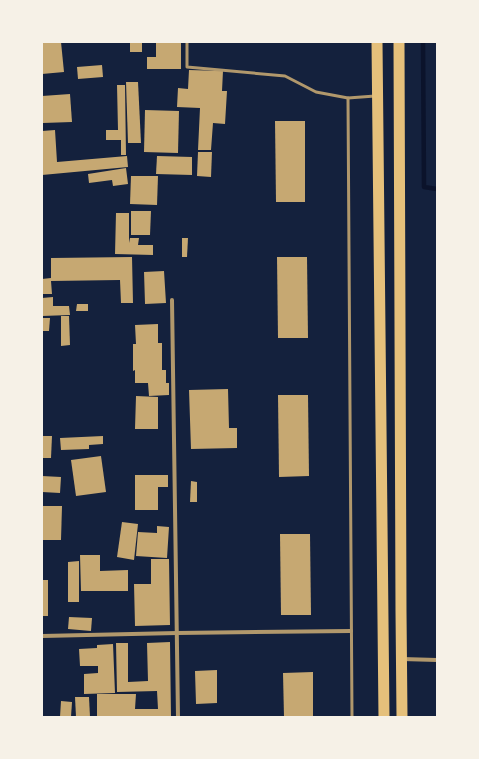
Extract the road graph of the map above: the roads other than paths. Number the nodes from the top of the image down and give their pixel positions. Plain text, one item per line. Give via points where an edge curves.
1 (187, 42) edge
2 (377, 42) edge
3 (399, 42) edge
4 (377, 96) junction
5 (348, 98) junction
6 (172, 300) dead end
7 (350, 632) junction
8 (177, 633) junction
9 (42, 636) edge
10 (383, 659) junction
11 (402, 659) junction
12 (437, 660) edge
13 (178, 717) edge
14 (352, 717) edge
15 (384, 717) edge
16 (402, 717) edge

1 - 5 lane via 187,67 285,76 316,92
2 - 4 highway
3 - 11 highway
4 - 5 lane
4 - 10 highway
5 - 7 lane
6 - 8 street
7 - 8 street
7 - 14 lane
8 - 9 street
8 - 13 street
10 - 11 highway
10 - 15 highway
11 - 12 street
11 - 16 highway

